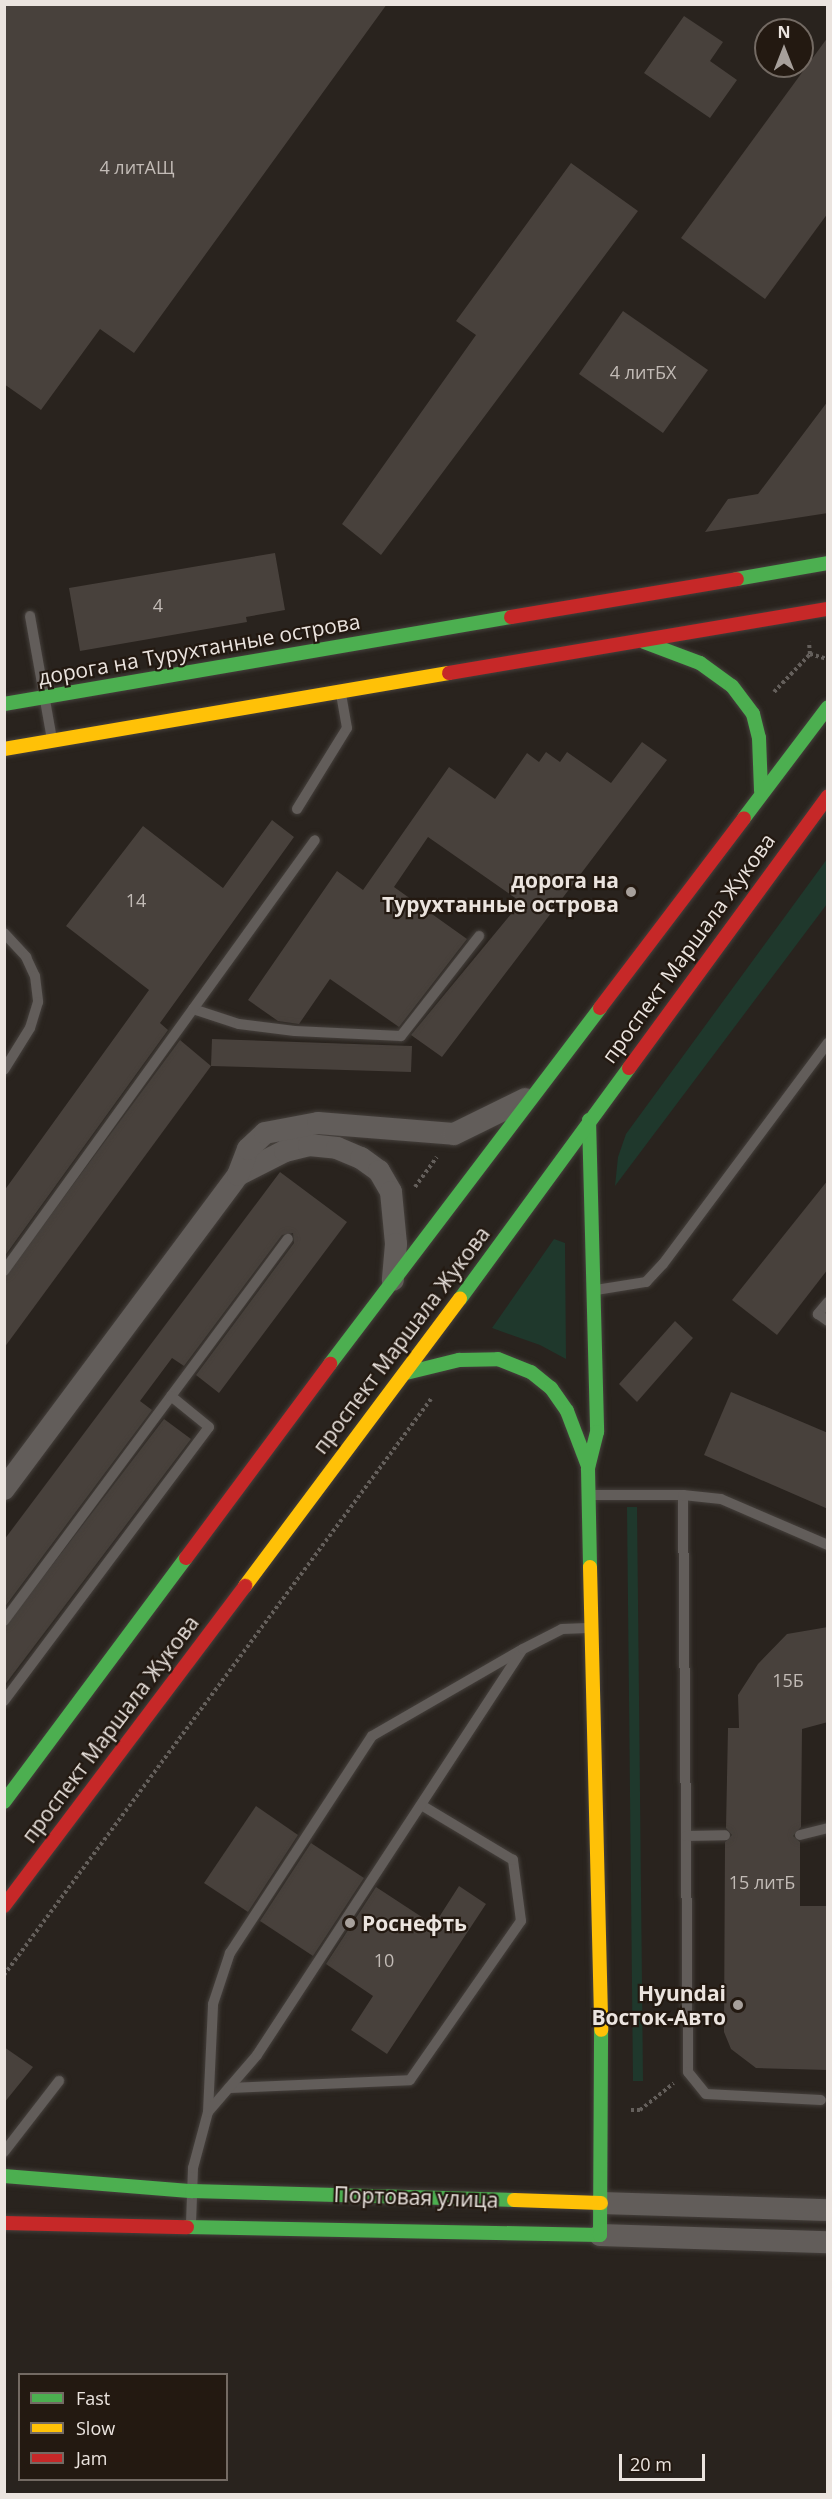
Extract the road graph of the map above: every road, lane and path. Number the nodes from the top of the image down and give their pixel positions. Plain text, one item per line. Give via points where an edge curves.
1 (828, 563) edge
2 (828, 609) edge
3 (30, 616) dead end
4 (643, 641) junction
5 (828, 659) edge
6 (341, 691) junction
7 (45, 697) junction
8 (767, 699) dead end
9 (4, 704) edge
10 (828, 707) edge
11 (52, 741) junction
12 (4, 749) edge
13 (761, 791) junction
14 (828, 796) edge
15 (297, 809) dead end
16 (315, 840) dead end
17 (4, 933) edge
18 (479, 936) dead end
19 (193, 1009) junction
20 (828, 1043) edge
21 (4, 1070) edge
22 (534, 1094) junction
23 (590, 1120) junction
24 (443, 1149) dead end
25 (238, 1175) junction
26 (408, 1197) dead end
27 (288, 1239) dead end
28 (4, 1271) edge
29 (393, 1280) junction
30 (594, 1291) junction
31 (828, 1302) edge
32 (828, 1321) edge
33 (406, 1373) junction
34 (171, 1396) junction
35 (432, 1397) dead end
36 (588, 1468) junction
37 (4, 1489) edge
38 (683, 1495) junction
39 (589, 1496) junction
40 (828, 1545) edge
41 (4, 1621) edge
42 (591, 1628) junction
43 (523, 1649) junction
44 (4, 1701) edge
45 (4, 1802) edge
46 (421, 1805) junction
47 (828, 1828) edge
48 (725, 1835) dead end
49 (801, 1835) dead end
50 (686, 1836) junction
51 (4, 1906) edge
52 (4, 1975) edge
53 (688, 2072) junction
54 (59, 2081) dead end
55 (229, 2088) junction
56 (821, 2100) dead end
57 (630, 2110) dead end
58 (208, 2112) junction
59 (4, 2152) edge
60 (4, 2176) edge
61 (192, 2190) junction
62 (601, 2203) junction
63 (828, 2210) edge
64 (4, 2223) edge
65 (191, 2224) junction
66 (600, 2235) junction
67 (828, 2242) edge

1 - 7 street, дорога на Турухтанные острова
2 - 4 street
3 - 7 lane
4 - 6 street
4 - 13 street via 700,663 732,686 753,714 759,738
5 - 8 path via 810,654
6 - 11 street
6 - 15 lane via 347,728
7 - 9 street, дорога на Турухтанные острова
7 - 11 lane
10 - 13 street, проспект Маршала Жукова
11 - 12 street
13 - 22 street, проспект Маршала Жукова via 668,922
14 - 23 street, проспект Маршала Жукова
16 - 19 lane
17 - 21 lane via 26,957 35,976 38,1002 30,1029
18 - 19 lane via 401,1036 238,1024
19 - 28 lane
20 - 30 lane via 663,1264 646,1282
22 - 25 street via 454,1134 318,1123 286,1126 265,1133 248,1149
22 - 29 street, проспект Маршала Жукова
23 - 30 street
23 - 33 street, проспект Маршала Жукова
24 - 26 path
25 - 29 street via 285,1150 309,1145 337,1148 361,1158 379,1171 391,1192 396,1244
25 - 37 street
27 - 34 lane
29 - 45 street, проспект Маршала Жукова
30 - 36 street via 597,1432
31 - 32 lane via 818,1314
33 - 36 street via 469,1360 498,1359 531,1371 551,1388 567,1411
33 - 51 street, проспект Маршала Жукова
34 - 41 lane
34 - 44 lane via 210,1427
35 - 52 path
36 - 39 street
38 - 39 lane
38 - 40 lane via 721,1499
38 - 50 lane
39 - 42 street
42 - 43 lane via 562,1629
42 - 62 street via 603,2109
43 - 46 lane
43 - 58 lane via 372,1736 230,1953 213,2004
46 - 55 lane via 257,2055
46 - 55 lane via 513,1860 521,1921 410,2080
47 - 49 lane
48 - 50 lane
50 - 53 lane
53 - 56 lane via 706,2094
53 - 57 path via 640,2110
54 - 59 lane
55 - 58 lane
58 - 61 lane via 193,2168
60 - 61 street, Портовая улица
61 - 62 street, Портовая улица
61 - 65 lane
62 - 63 street, Портовая улица
62 - 66 street
64 - 65 street, Портовая улица
65 - 66 street, Портовая улица
66 - 67 street, Портовая улица

